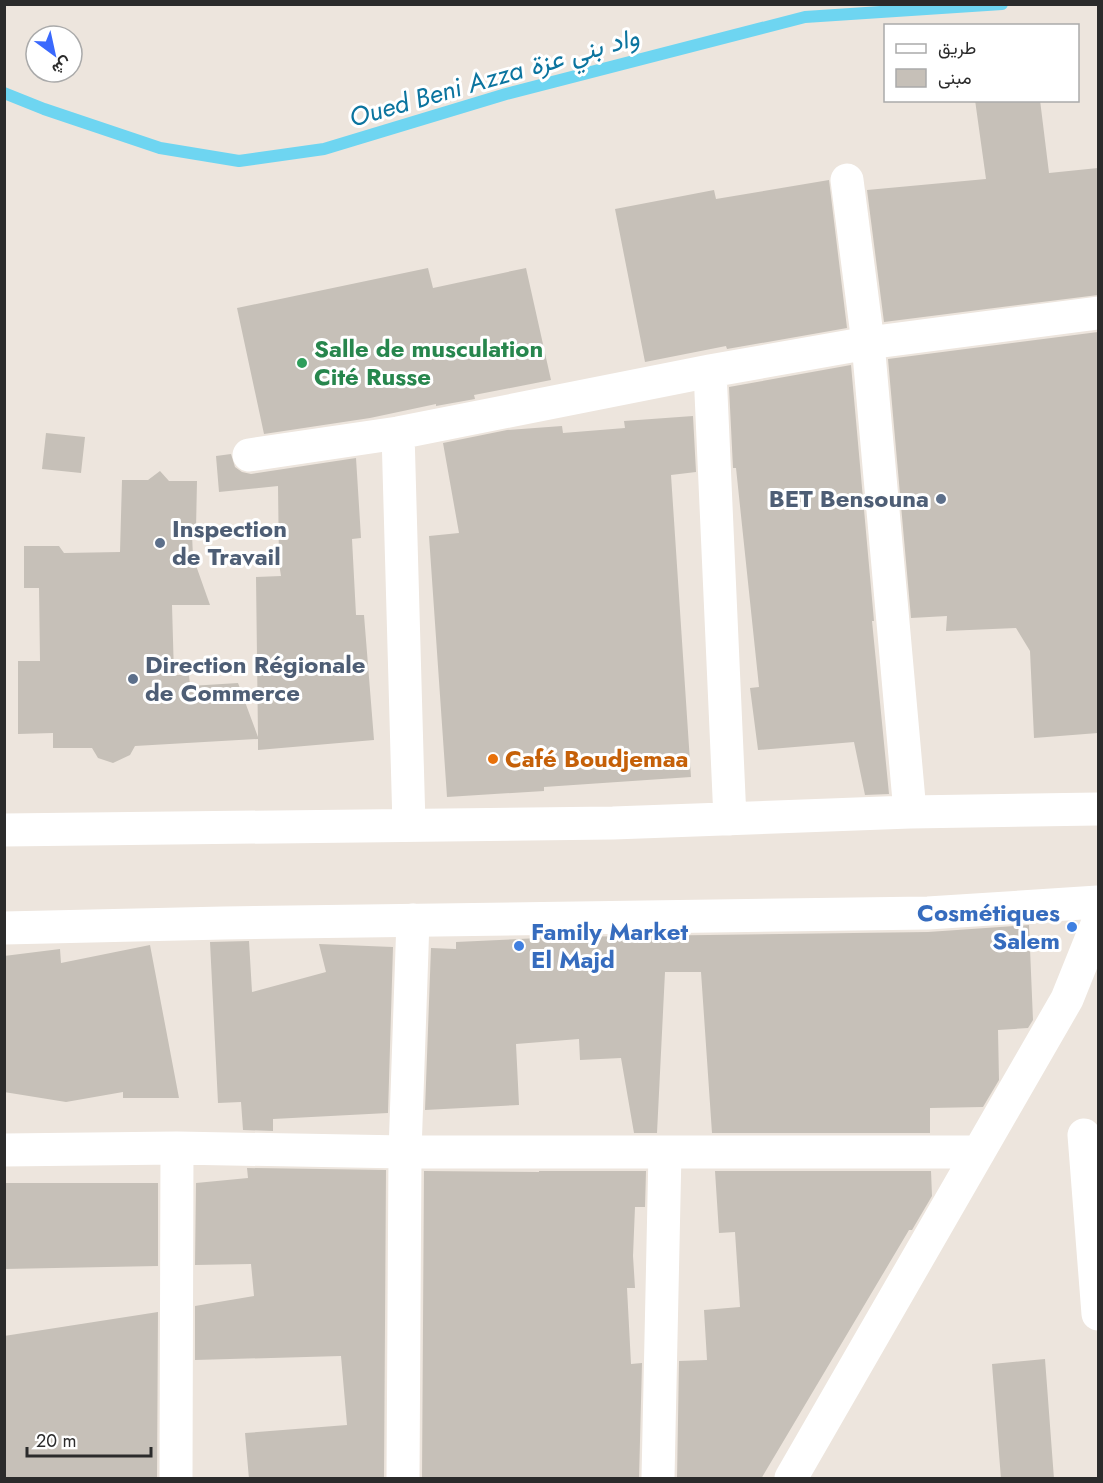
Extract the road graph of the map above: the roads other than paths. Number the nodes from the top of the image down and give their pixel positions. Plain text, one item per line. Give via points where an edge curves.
1 (847, 180) dead end
2 (1098, 313) edge
3 (868, 343) junction
4 (710, 370) junction
5 (398, 433) junction
6 (249, 455) dead end
7 (1098, 808) edge
8 (910, 812) junction
9 (730, 819) junction
10 (409, 825) junction
11 (4, 830) edge
12 (1098, 902) edge
13 (413, 920) junction
14 (1098, 922) edge
15 (4, 928) edge
16 (1084, 1135) dead end
17 (177, 1148) junction
18 (4, 1150) edge
19 (405, 1152) junction
20 (665, 1152) junction
21 (979, 1152) junction
22 (1098, 1314) edge
23 (176, 1479) edge
24 (403, 1479) edge
25 (658, 1479) edge
26 (791, 1479) edge

1 - 3 street
2 - 3 street
3 - 4 street
3 - 8 street
4 - 5 street
4 - 9 street
5 - 6 street
5 - 10 street
7 - 8 street
8 - 9 street
9 - 10 street
10 - 11 street
12 - 13 street via 928,913
13 - 15 street
13 - 19 street
14 - 21 street via 1067,999
16 - 22 street
17 - 18 street
17 - 19 street
17 - 23 street
19 - 20 street
19 - 24 street
20 - 21 street
20 - 25 street
21 - 26 street

